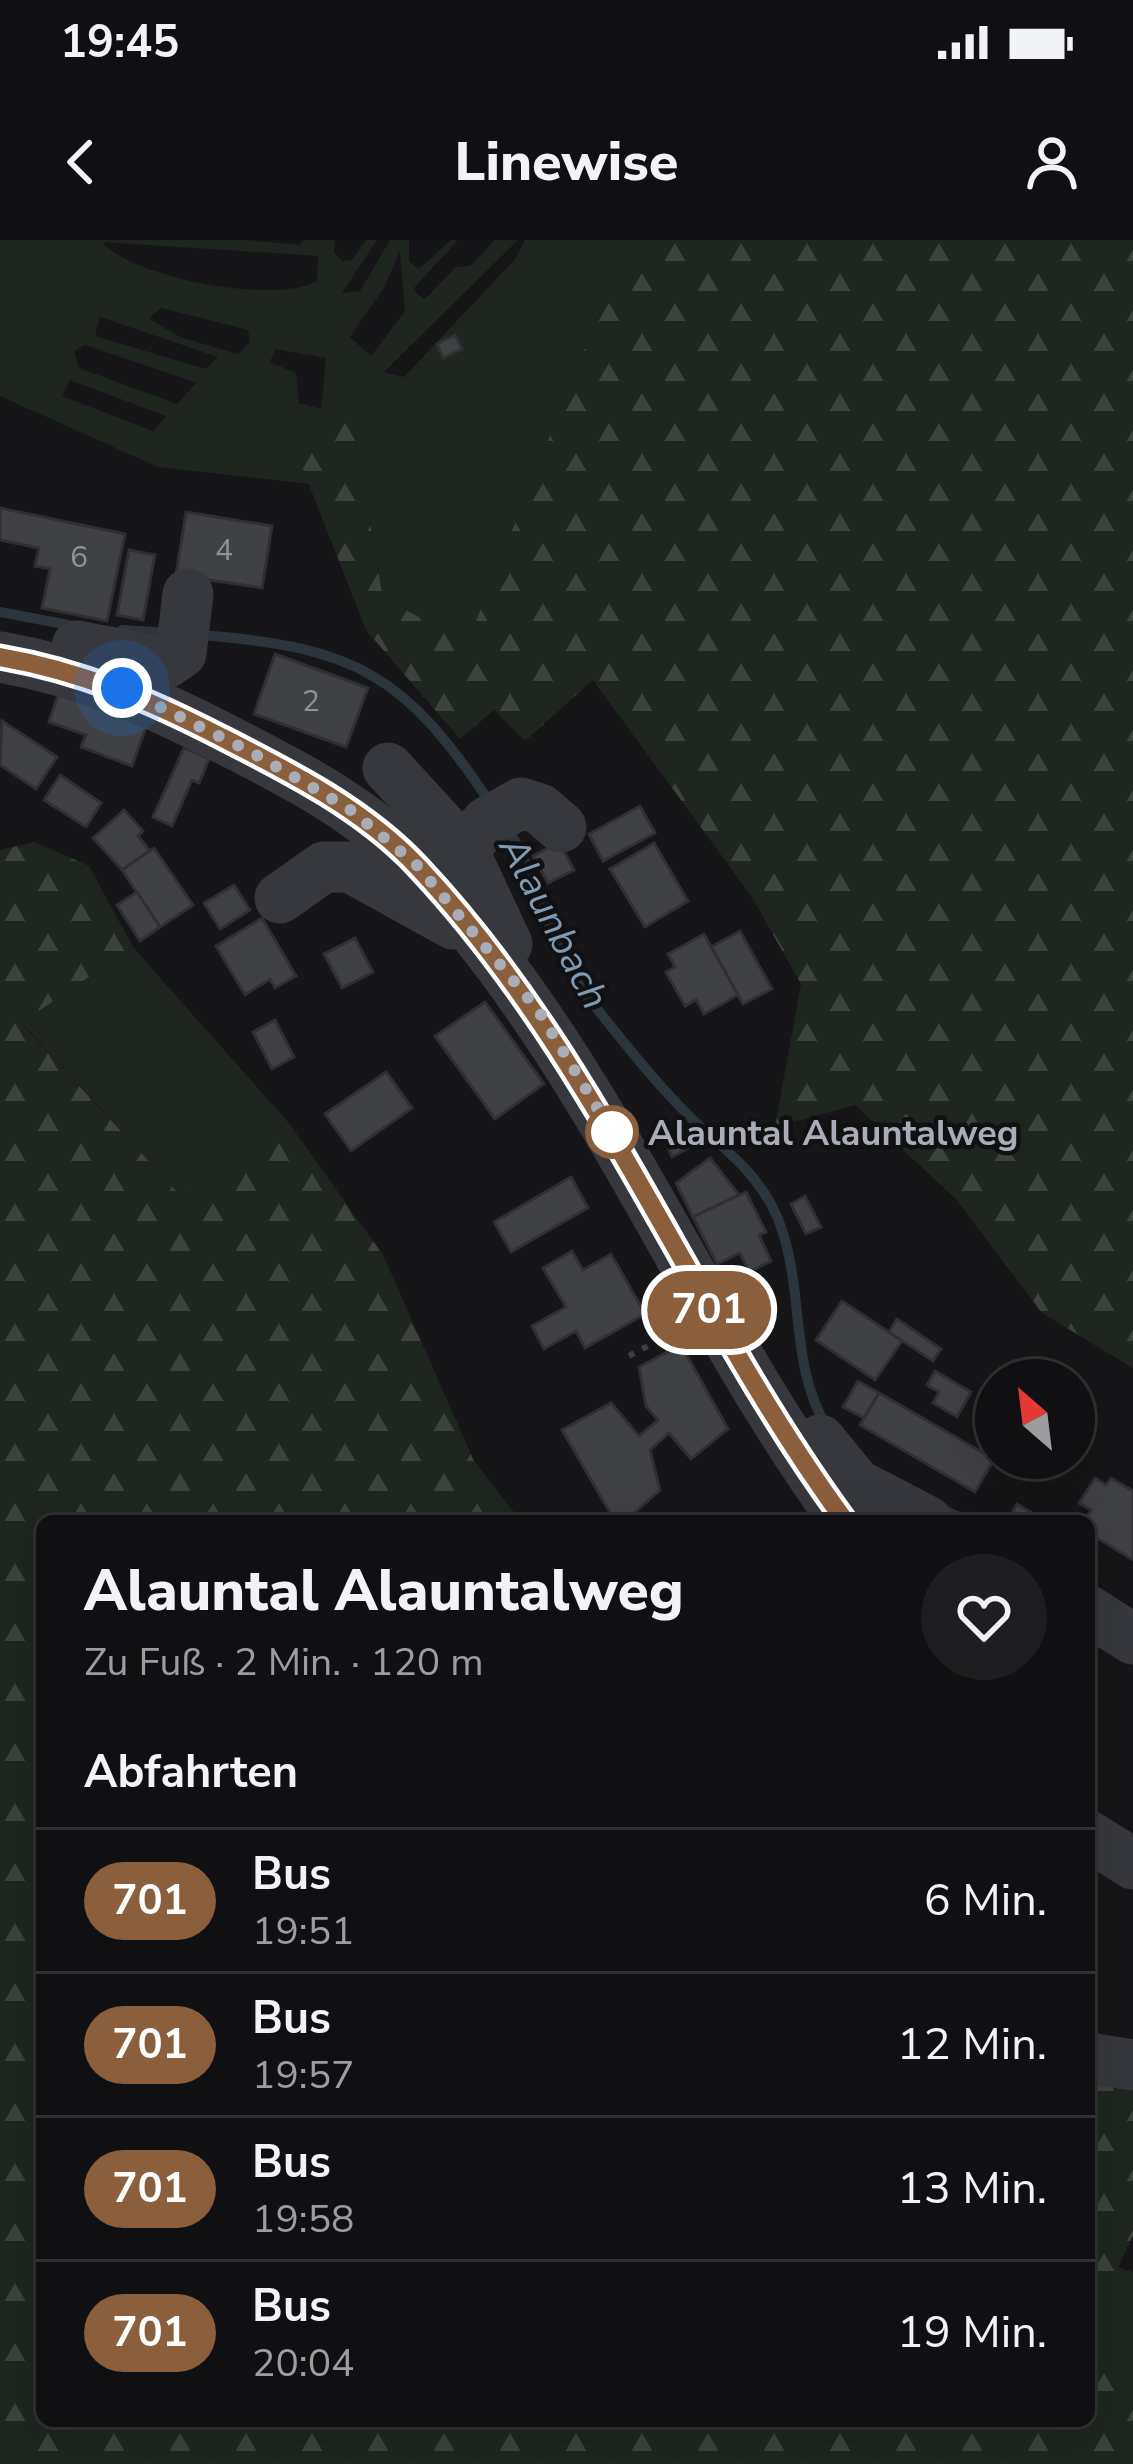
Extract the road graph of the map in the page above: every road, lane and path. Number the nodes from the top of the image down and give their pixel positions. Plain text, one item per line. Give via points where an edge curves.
1 (185, 621) dead end
2 (10, 659) edge
3 (388, 768) dead end
4 (280, 898) dead end
5 (477, 937) junction
6 (538, 1010) junction
7 (680, 1257) junction
8 (692, 1322) dead end
9 (629, 1356) dead end
10 (840, 1515) edge
11 (915, 1515) edge
12 (1095, 1616) edge
13 (1133, 1639) edge
14 (1095, 1840) edge
15 (1133, 1864) edge
16 (1095, 2059) edge
17 (1133, 2065) edge

1 - 2 street via 166,663 61,643
2 - 5 street via 142,696 348,808 416,864
3 - 6 street via 508,826
4 - 5 street via 324,867 350,867
5 - 6 street
6 - 7 street
7 - 10 street
7 - 11 street via 719,1282 832,1458 856,1484
8 - 9 path
12 - 13 street
14 - 15 street
16 - 17 street

